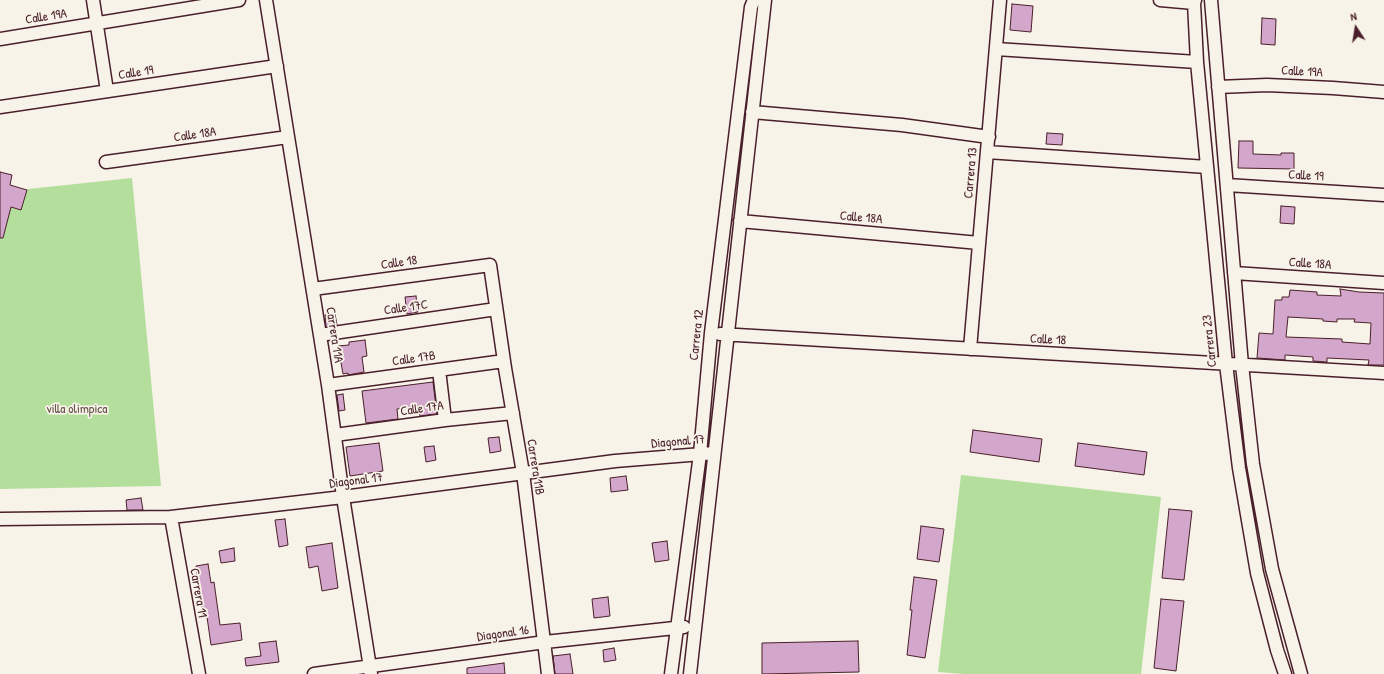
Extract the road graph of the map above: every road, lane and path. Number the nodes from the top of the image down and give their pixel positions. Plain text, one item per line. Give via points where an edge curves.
1 (93, 0) edge
2 (239, 0) edge
3 (266, 0) edge
4 (754, 0) edge
5 (765, 0) edge
6 (1000, 0) edge
7 (1160, 0) edge
8 (1211, 0) edge
9 (1195, 2) edge
10 (96, 23) junction
11 (0, 39) edge
12 (996, 49) junction
13 (1197, 62) junction
14 (277, 66) junction
15 (1218, 87) junction
16 (107, 91) junction
17 (1384, 92) edge
18 (0, 107) edge
19 (752, 112) junction
20 (288, 137) junction
21 (988, 137) junction
22 (987, 152) junction
23 (106, 162) dead end
24 (1207, 167) junction
25 (1227, 185) junction
26 (1384, 195) edge
27 (740, 221) junction
28 (979, 243) junction
29 (490, 265) joint
30 (1234, 273) junction
31 (1384, 283) edge
32 (313, 289) junction
33 (496, 309) junction
34 (711, 333) junction
35 (320, 335) junction
36 (727, 335) junction
37 (970, 349) junction
38 (504, 361) junction
39 (1226, 364) junction
40 (1242, 365) junction
41 (439, 370) junction
42 (1384, 373) edge
43 (328, 386) junction
44 (513, 413) junction
45 (445, 420) junction
46 (335, 435) junction
47 (714, 453) junction
48 (700, 454) junction
49 (523, 473) junction
50 (343, 498) junction
51 (171, 517) junction
52 (0, 518) edge
53 (695, 626) junction
54 (677, 628) junction
55 (545, 642) junction
56 (370, 670) edge
57 (199, 674) edge
58 (314, 674) edge
59 (548, 674) edge
60 (671, 674) edge
61 (690, 674) edge
62 (1285, 674) edge
63 (1301, 674) edge

1 - 10 street
2 - 10 street, Calle 19A
3 - 14 street, Carrera 11A
4 - 34 street, Carrera 12 via 749,22
5 - 19 street
6 - 12 street, Carrera 13
7 - 9 street
8 - 15 street
9 - 13 street, Carrera 23
10 - 11 street, Calle 19A
10 - 16 street
12 - 13 street
12 - 21 street, Carrera 13
13 - 24 street, Carrera 23
14 - 16 street, Calle 19
14 - 20 street, Carrera 11A
15 - 17 street, Calle 19A via 1267,85
15 - 25 street
16 - 18 street, Calle 19
19 - 21 street
19 - 27 street
20 - 23 street, Calle 18A
20 - 32 street, Carrera 11A
21 - 22 street, Carrera 13
22 - 24 street
22 - 28 street, Carrera 13
24 - 39 street, Carrera 23
25 - 26 street, Calle 19
25 - 30 street
27 - 28 street, Calle 18A
27 - 36 street
28 - 37 street, Carrera 13
29 - 32 street, Calle 18
29 - 33 street, Carrera 11B
30 - 31 street, Calle 18A
30 - 40 street
32 - 35 street, Carrera 11A
33 - 35 street, Calle 17C
33 - 38 street, Carrera 11B
34 - 36 street, Calle 18
34 - 48 street, Carrera 12
35 - 43 street, Carrera 11A
36 - 37 street, Calle 18
36 - 47 street
37 - 39 street, Calle 18
38 - 41 street, Calle 17B
38 - 44 street, Carrera 11B
39 - 40 street, Calle 18
39 - 62 street, Carrera 23 via 1239,468 1257,573
40 - 42 street, Calle 18
40 - 63 street via 1253,464 1272,569
41 - 43 street, Calle 17B
41 - 45 street
43 - 46 street, Carrera 11A
44 - 45 street, Calle 17A
44 - 49 street, Carrera 11B
45 - 46 street, Calle 17A
46 - 50 street, Carrera 11A
47 - 48 street, Diagonal 17
47 - 53 street
48 - 49 street, Diagonal 17 via 615,461
48 - 54 street, Carrera 12
49 - 50 street, Diagonal 17
49 - 55 street, Carrera 11B
50 - 51 street, Diagonal 17
50 - 56 street, Carrera 11A
51 - 52 street, Diagonal 17
51 - 57 street, Carrera 11
53 - 54 street, Diagonal 16
53 - 61 street
54 - 55 street, Diagonal 16
54 - 60 street, Carrera 12
55 - 56 street, Diagonal 16
55 - 59 street, Carrera 11B
56 - 58 street, Diagonal 16

